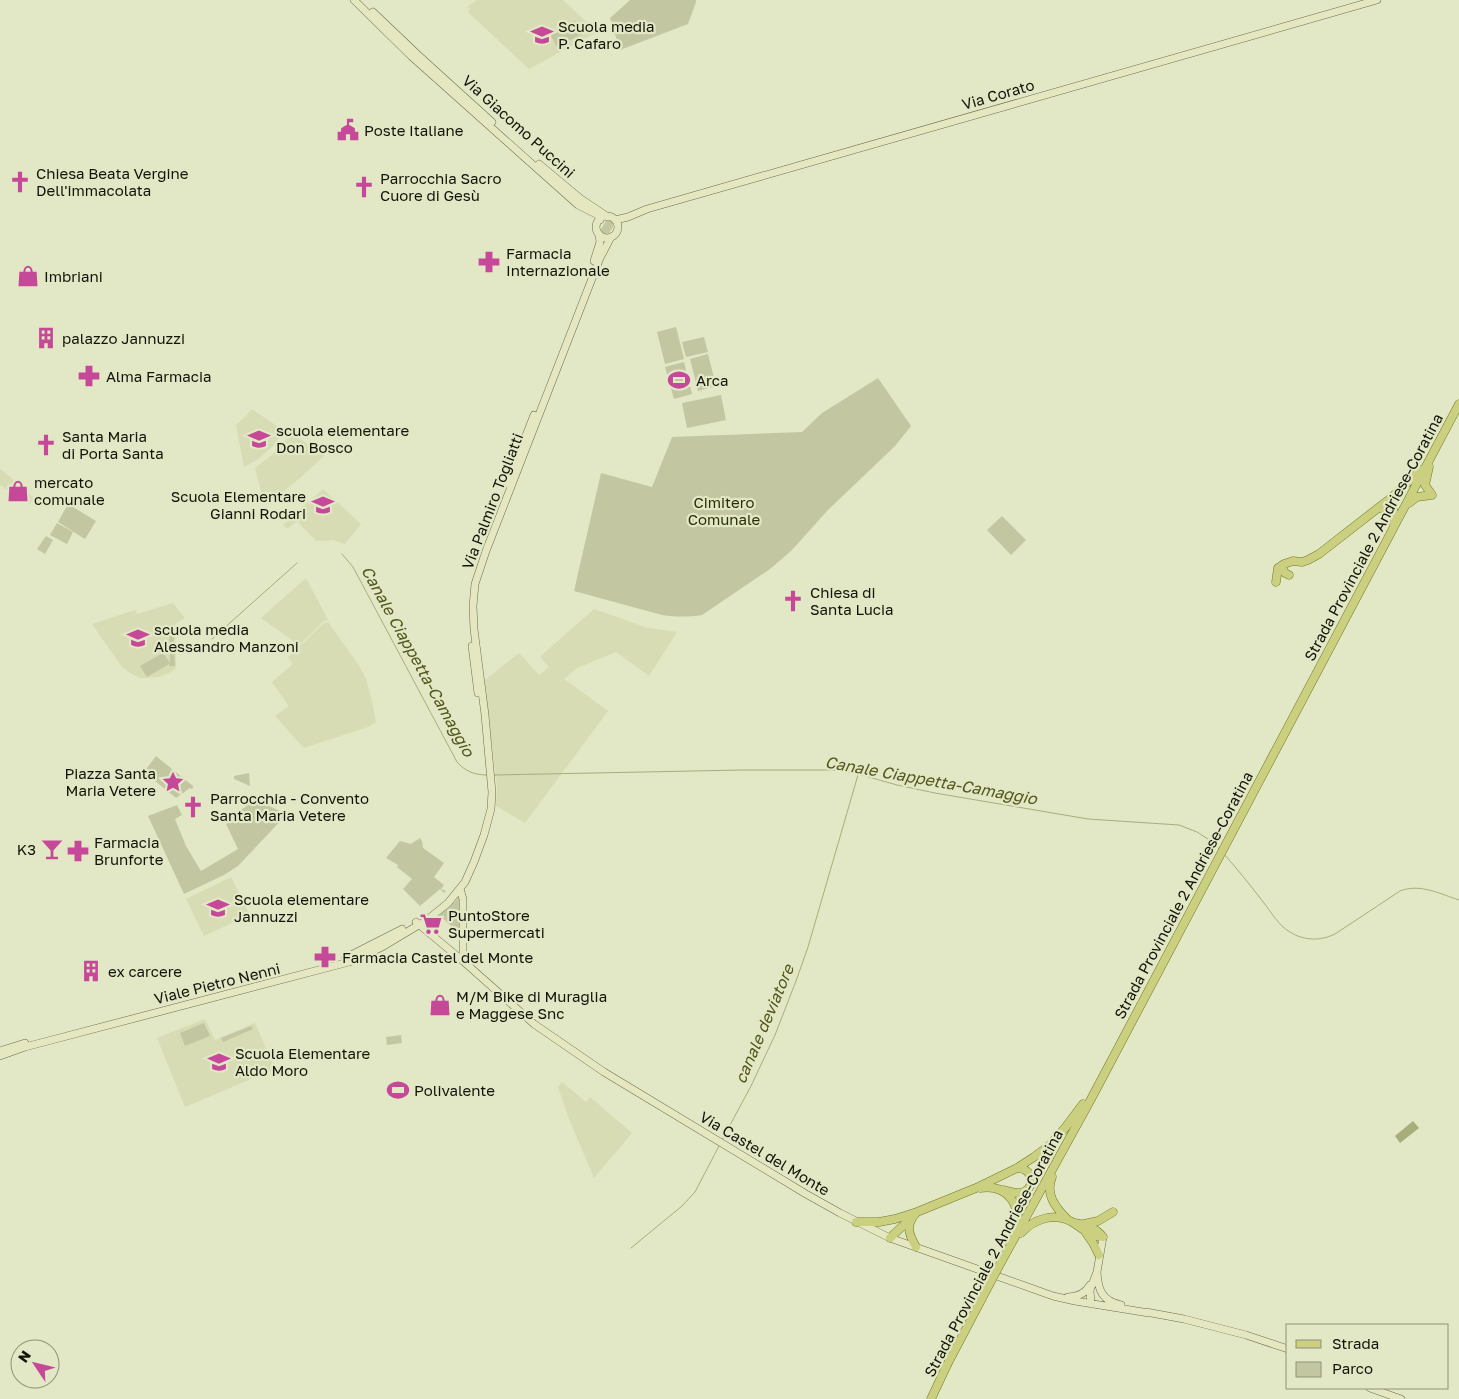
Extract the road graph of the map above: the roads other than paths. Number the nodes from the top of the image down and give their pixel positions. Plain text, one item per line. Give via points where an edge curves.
1 (354, 0) edge
2 (361, 0) edge
3 (1377, 0) edge
4 (413, 54) junction
5 (628, 217) junction
6 (611, 218) junction
7 (600, 220) junction
8 (618, 229) junction
9 (599, 234) junction
10 (611, 237) junction
11 (555, 367) junction
12 (1459, 404) edge
13 (1429, 460) junction
14 (1406, 505) junction
15 (1378, 508) junction
16 (1394, 527) junction
17 (1281, 566) junction
18 (1289, 575) dead end
19 (1276, 582) dead end
20 (489, 780) junction
21 (460, 889) junction
22 (417, 923) junction
23 (463, 961) junction
24 (14, 1049) junction
25 (0, 1051) edge
26 (0, 1056) edge
27 (1099, 1082) junction
28 (1060, 1156) junction
29 (1017, 1168) junction
30 (976, 1188) junction
31 (1003, 1190) junction
32 (1113, 1212) dead end
33 (914, 1215) junction
34 (895, 1219) junction
35 (1070, 1221) junction
36 (856, 1222) junction
37 (1085, 1229) junction
38 (1103, 1237) joint
39 (890, 1238) junction
40 (1014, 1239) junction
41 (916, 1247) junction
42 (1099, 1255) junction
43 (1096, 1283) junction
44 (1060, 1298) junction
45 (1091, 1304) junction
46 (1149, 1313) junction
47 (1286, 1349) edge
48 (1373, 1389) edge
49 (930, 1399) edge
50 (1402, 1399) edge

1 - 4 main road
2 - 4 main road
3 - 5 main road, Via Corato
4 - 6 main road, Via Giacomo Puccini via 581,200
4 - 7 main road, Via Giacomo Puccini via 578,205
5 - 6 main road, Via Corato
5 - 8 main road
6 - 7 main road, Via Corato
6 - 8 main road
7 - 9 main road via 597,226
8 - 10 main road
9 - 10 main road
9 - 11 main road, Via Palmiro Togliatti via 598,250
10 - 11 main road, Via Palmiro Togliatti
11 - 20 main road, Via Palmiro Togliatti via 482,550 472,583 471,628
12 - 13 main road, Strada Provinciale 2 Andriese-Coratina
13 - 14 main road, Strada Provinciale 2 Andriese-Coratina
13 - 14 main road via 1425,485 1432,495 1417,497
13 - 15 main road
14 - 16 main road, Strada Provinciale 2 Andriese-Coratina
15 - 16 main road via 1393,509
15 - 17 main road via 1319,554 1302,562 1293,561
16 - 27 main road, Strada Provinciale 2 Andriese-Coratina
17 - 18 main road
17 - 19 main road
20 - 21 main road, Via Palmiro Togliatti via 490,815 472,868
20 - 22 main road, Via Palmiro Togliatti via 485,815 462,880 446,900
21 - 22 main road, Via Palmiro Togliatti via 448,903
21 - 23 main road via 464,899
22 - 23 main road, Via Castel del Monte
22 - 24 main road, Viale Pietro Nenni via 382,947 349,962
23 - 36 main road, Via Castel del Monte via 534,1024 604,1072
24 - 25 main road, Viale Pietro Nenni
24 - 26 main road, Viale Pietro Nenni
27 - 28 main road, Strada Provinciale 2 Andriese-Coratina
27 - 29 main road via 1059,1136
28 - 35 main road via 1050,1183 1050,1197
28 - 40 main road, Strada Provinciale 2 Andriese-Coratina
29 - 30 main road
29 - 31 main road via 1028,1171 1031,1185 1019,1193
30 - 31 main road
30 - 33 main road
31 - 40 main road via 1015,1204 1018,1215
32 - 37 main road
33 - 34 main road
33 - 39 main road
33 - 41 main road via 908,1228
34 - 36 main road
34 - 39 main road
35 - 37 main road
35 - 40 main road via 1044,1218
36 - 39 main road, Via Castel del Monte
37 - 38 main road
37 - 42 main road
38 - 42 main road
39 - 41 main road, Via Castel del Monte
40 - 49 main road, Strada Provinciale 2 Andriese-Coratina, bridge
41 - 44 main road, Via Castel del Monte
42 - 43 main road
43 - 44 main road via 1081,1295
43 - 45 main road via 1090,1295
43 - 46 main road via 1110,1301
44 - 45 main road, Via Castel del Monte
45 - 46 main road, Via Castel del Monte
46 - 47 main road via 1246,1335
48 - 50 main road

